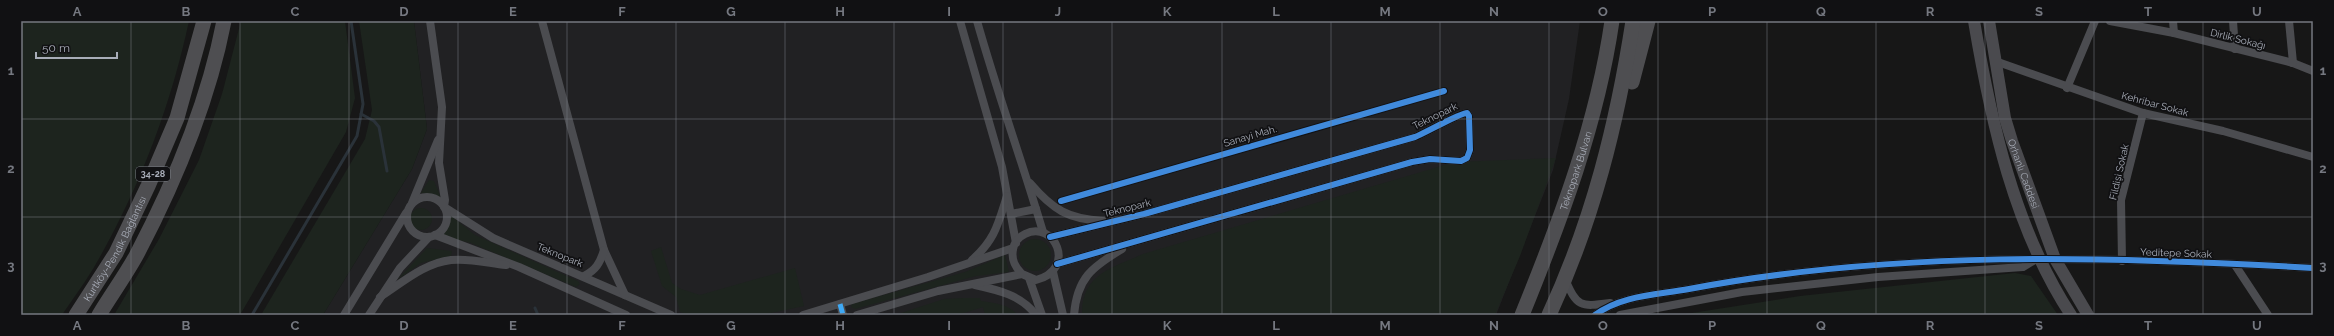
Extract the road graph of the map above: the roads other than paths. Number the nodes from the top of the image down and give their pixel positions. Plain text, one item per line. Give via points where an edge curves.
1 (204, 21) edge
2 (224, 21) edge
3 (430, 21) edge
4 (542, 21) edge
5 (960, 21) edge
6 (977, 21) edge
7 (1612, 21) edge
8 (1633, 21) edge
9 (1648, 21) edge
10 (1974, 21) edge
11 (1989, 21) edge
12 (2095, 21) edge
13 (2110, 21) edge
14 (2173, 21) edge
15 (2233, 21) edge
16 (2289, 21) edge
17 (2174, 33) junction
18 (2235, 49) junction
19 (1995, 61) junction
20 (2293, 63) junction
21 (2313, 71) edge
22 (2067, 88) junction
23 (2143, 113) junction
24 (440, 136) junction
25 (1612, 137) junction
26 (2313, 157) edge
27 (1028, 181) junction
28 (1008, 194) junction
29 (410, 207) junction
30 (444, 207) junction
31 (1036, 209) junction
32 (1011, 214) junction
33 (1114, 221) junction
34 (1043, 232) junction
35 (432, 236) junction
36 (1050, 237) junction
37 (1130, 244) junction
38 (1014, 246) junction
39 (604, 250) junction
40 (2039, 258) junction
41 (2055, 259) junction
42 (2122, 261) junction
43 (967, 264) junction
44 (1057, 264) junction
45 (1878, 265) junction
46 (2235, 265) junction
47 (519, 267) junction
48 (2313, 268) edge
49 (1053, 272) junction
50 (584, 276) junction
51 (1026, 276) junction
52 (1878, 277) junction
53 (1565, 278) junction
54 (1737, 280) junction
55 (972, 284) junction
56 (1742, 292) junction
57 (625, 295) junction
58 (380, 297) junction
59 (1623, 301) junction
60 (840, 304) junction
61 (76, 315) edge
62 (99, 315) edge
63 (344, 315) edge
64 (369, 315) edge
65 (626, 315) edge
66 (671, 315) edge
67 (803, 315) edge
68 (842, 315) edge
69 (857, 315) edge
70 (1036, 315) edge
71 (1042, 315) edge
72 (1063, 315) edge
73 (1074, 315) edge
74 (1522, 315) edge
75 (1549, 315) edge
76 (1595, 315) edge
77 (1620, 315) edge
78 (2071, 315) edge
79 (2088, 315) edge
80 (2268, 315) edge

1 - 61 highway, Kurtköy-Pendik Bağlantısı / 34-28 via 177,118 148,186 116,253
2 - 62 highway, Kurtköy-Pendik Bağlantısı / 34-28 via 219,48 198,119 171,183 136,257
3 - 24 street via 442,107
4 - 39 street
5 - 28 street
6 - 27 street, Teknopark
7 - 74 highway, Teknopark Bulvarı via 1601,82 1584,149
8 - 25 highway
9 - 25 highway via 1625,106
10 - 40 street, Orhanlı Caddesi via 1996,135
11 - 19 street, Orhanlı Caddesi
12 - 22 street
13 - 17 street, Dirlik Sokağı
14 - 17 street
15 - 18 street
16 - 20 street
17 - 18 street, Dirlik Sokağı
18 - 20 street, Dirlik Sokağı
19 - 22 street, Kehribar Sokak
19 - 41 street, Orhanlı Caddesi via 2012,141
20 - 21 street, Dirlik Sokağı
22 - 23 street, Kehribar Sokak
23 - 26 street, Kehribar Sokak via 2223,131
23 - 42 street, Fildişi Sokak via 2121,200
24 - 29 street
24 - 30 street via 439,163
25 - 53 highway via 1590,212
27 - 31 street, Teknopark
27 - 33 street, Teknopark via 1046,202 1064,214 1086,220
28 - 32 street
28 - 43 street via 993,237 986,248
29 - 30 street, Teknopark via 422,198 428,197 435,199
29 - 35 street via 407,217 411,229 422,236
29 - 63 street
30 - 35 street via 447,220 445,226
30 - 50 street, Teknopark via 493,238
31 - 32 street
31 - 34 street, Teknopark
32 - 38 street
33 - 36 street, Teknopark
33 - 37 street, Teknopark via 1415,137 1444,124 1462,112 1469,116 1470,150 1461,162 1430,159 1412,162
34 - 36 street
34 - 38 street via 1034,230 1026,233 1018,238
35 - 47 street
35 - 58 street via 409,257
36 - 44 street via 1056,246
37 - 44 street, Teknopark
37 - 73 street, Teknopark via 1084,278 1077,294
38 - 43 street
38 - 51 street via 1015,267
39 - 50 street via 594,271
39 - 57 street
40 - 41 street, Yeditepe Sokak
40 - 45 street, Yeditepe Sokak
40 - 52 street via 2023,267
40 - 78 street, Orhanlı Caddesi via 2048,279
41 - 42 street, Yeditepe Sokak
41 - 79 street, Orhanlı Caddesi
42 - 46 street, Yeditepe Sokak
43 - 60 street
44 - 49 street
45 - 52 street
45 - 54 street, Yeditepe Sokak
46 - 48 street, Yeditepe Sokak
46 - 80 street
47 - 58 street via 465,260 440,262 416,273
47 - 65 street
49 - 51 street via 1036,280
49 - 72 street
50 - 57 street, Teknopark
51 - 55 street
51 - 71 street
52 - 56 street
53 - 59 street via 1574,299 1579,303 1594,305
53 - 75 highway
54 - 56 street
54 - 59 street, Yeditepe Sokak
55 - 69 street via 938,290
55 - 70 street via 1009,294 1027,305
56 - 77 street
57 - 66 street, Teknopark
58 - 64 street
59 - 76 street via 1608,306
60 - 67 street
60 - 68 street

